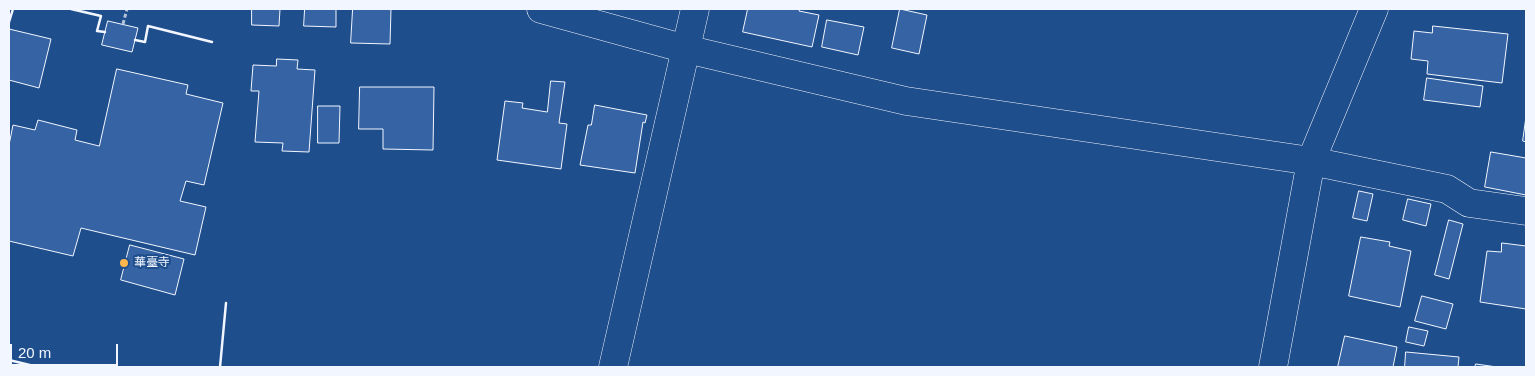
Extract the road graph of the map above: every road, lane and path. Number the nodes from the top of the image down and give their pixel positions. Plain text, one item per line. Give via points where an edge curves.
1 (126, 9) edge
2 (541, 9) edge
3 (695, 9) edge
4 (1374, 9) edge
5 (123, 24) dead end
6 (686, 49) junction
7 (1311, 161) junction
8 (1526, 211) edge
9 (613, 367) edge
10 (1273, 367) edge

1 - 5 path
2 - 6 street
3 - 6 street
4 - 7 street
6 - 7 street via 906,101
6 - 9 street
7 - 8 street via 1447,189 1469,204
7 - 10 street

